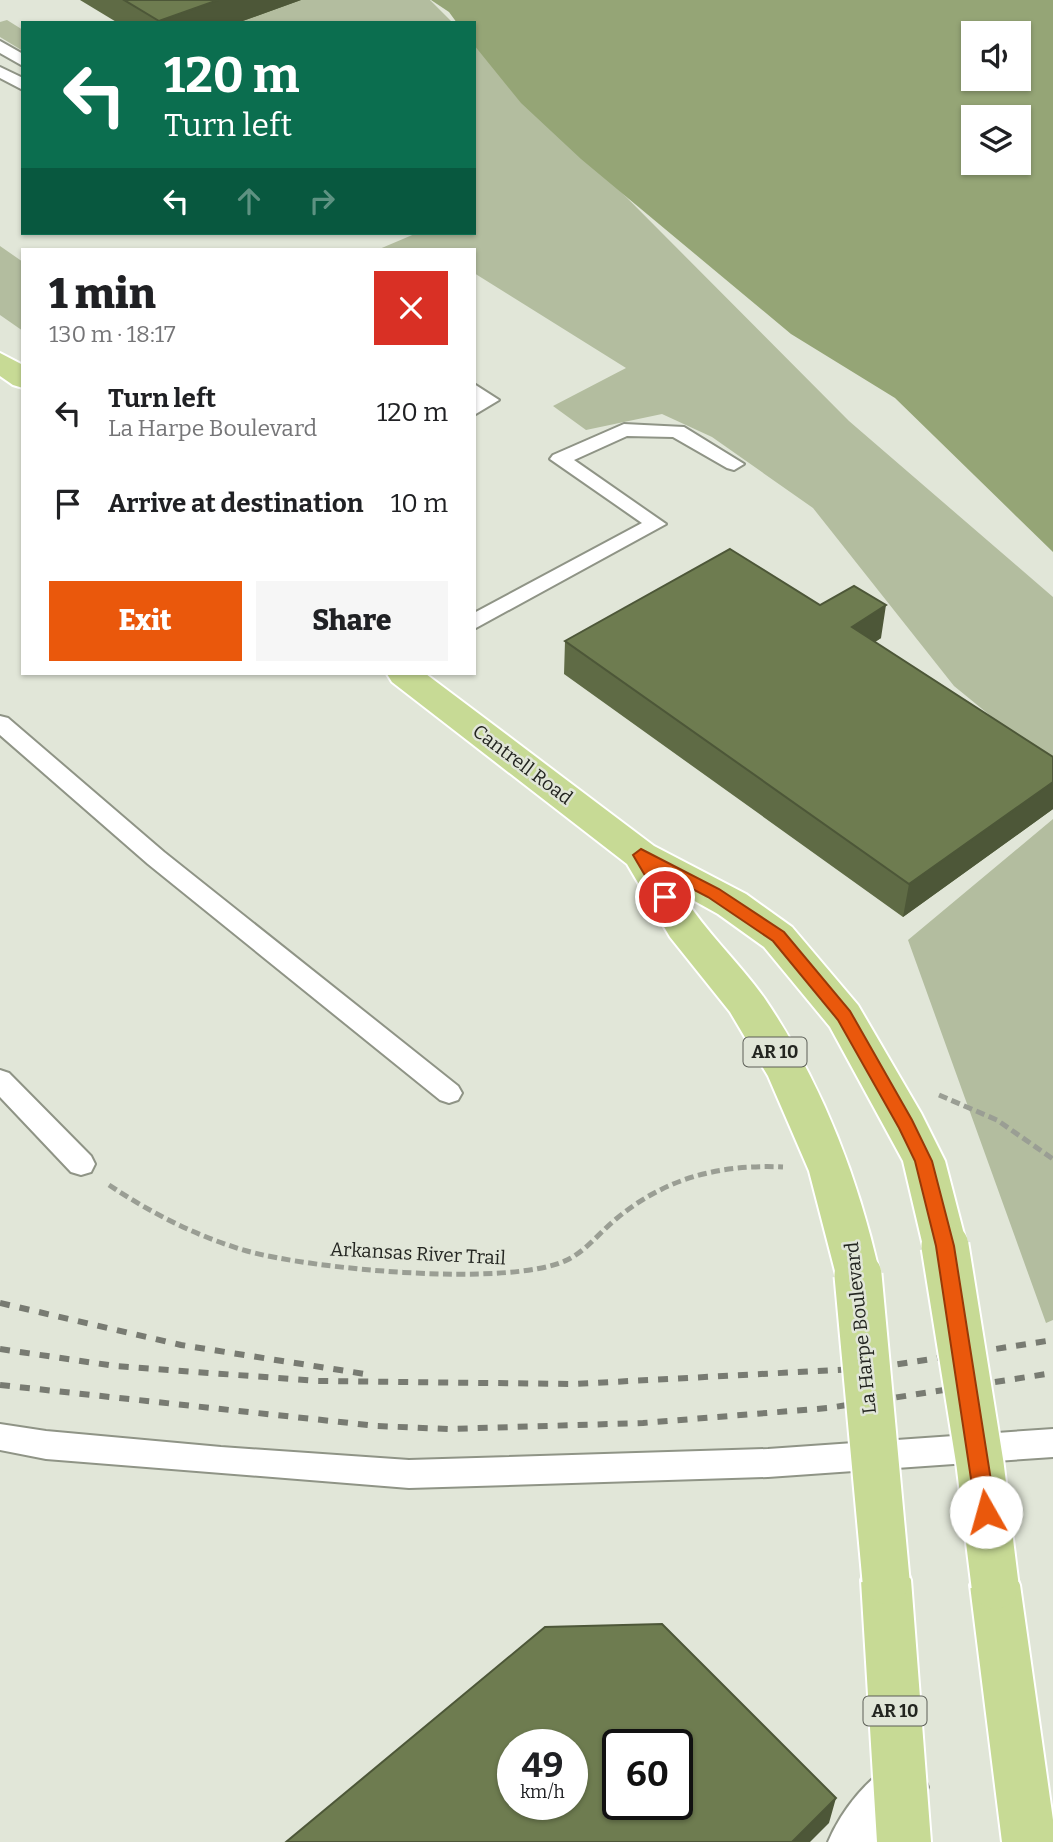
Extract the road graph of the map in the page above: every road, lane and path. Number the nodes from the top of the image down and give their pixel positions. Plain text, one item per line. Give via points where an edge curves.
1 (0, 47) edge
2 (21, 60) edge
3 (0, 72) edge
4 (21, 84) edge
5 (0, 362) edge
6 (21, 378) edge
7 (476, 391) edge
8 (476, 408) edge
9 (734, 464) dead end
10 (476, 621) edge
11 (405, 675) edge
12 (0, 723) edge
13 (641, 855) junction
14 (0, 1080) edge
15 (449, 1093) dead end
16 (935, 1093) dead end
17 (1053, 1159) edge
18 (81, 1164) joint
19 (787, 1176) dead end
20 (0, 1437) edge
21 (1053, 1443) edge
22 (901, 1787) junction
23 (855, 1842) edge
24 (904, 1842) edge
25 (1029, 1842) edge

1 - 2 lane
3 - 4 lane
5 - 6 main road
7 - 8 lane via 490,400
9 - 10 lane via 677,431 624,430 560,459 656,524
11 - 13 main road, Cantrell Road / AR 10
12 - 15 lane via 156,858
13 - 22 main road, La Harpe Boulevard / AR 10, bridge via 689,936 749,1009 801,1099 827,1156 849,1224 858,1275
13 - 25 main road, AR 10, bridge via 713,893 778,937 844,1016 924,1161 945,1246 980,1464
14 - 18 lane
16 - 17 path via 997,1120
18 - 19 path, Arkansas River Trail via 137,1205 250,1252 350,1266 453,1272 521,1272 567,1262 619,1216 668,1182 711,1170 755,1165 783,1167
20 - 21 lane via 194,1459 409,1474 768,1463
22 - 23 street
22 - 24 main road, La Harpe Boulevard / AR 10

